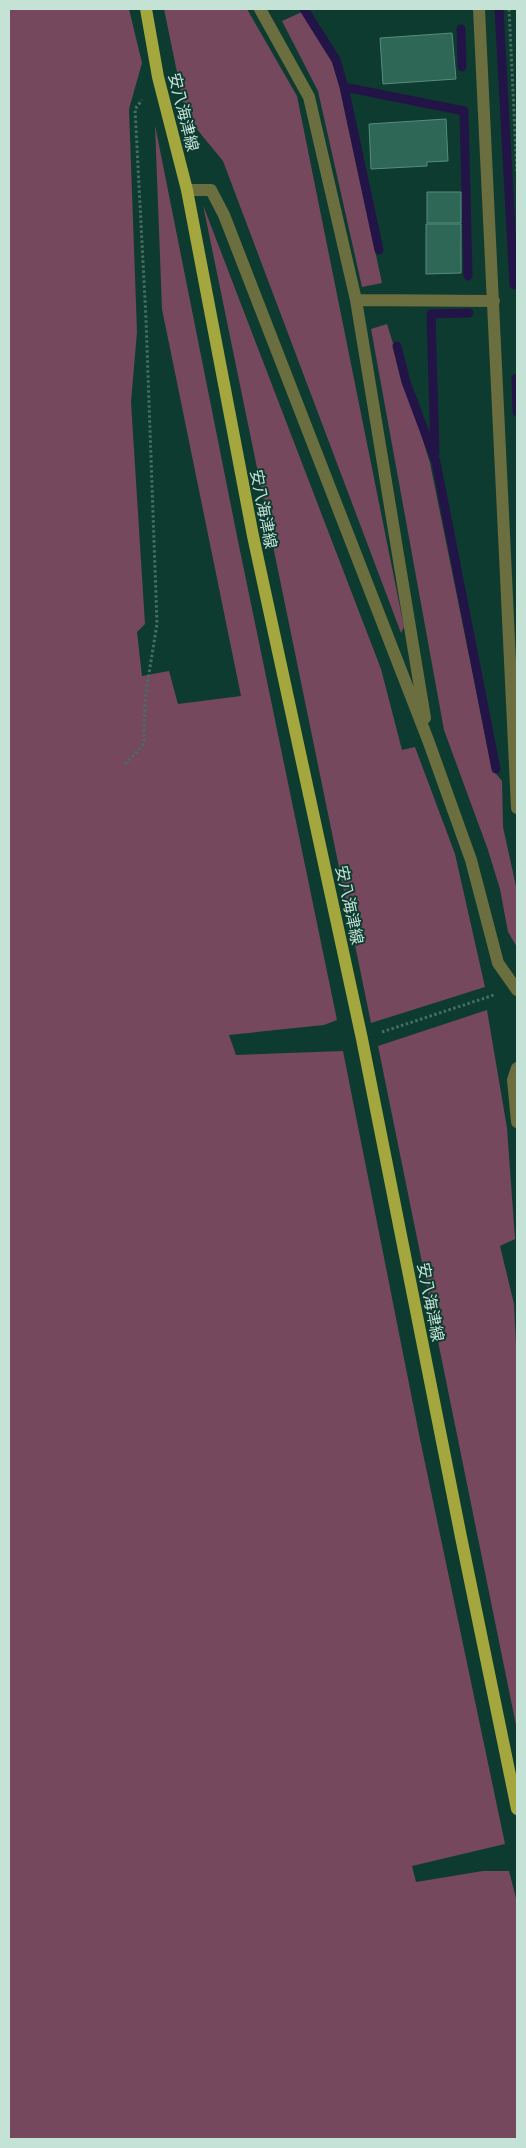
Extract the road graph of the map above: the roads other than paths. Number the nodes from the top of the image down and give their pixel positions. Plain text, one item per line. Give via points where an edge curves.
1 (146, 9) edge
2 (260, 9) edge
3 (479, 9) edge
4 (187, 190) junction
5 (356, 300) junction
6 (494, 301) junction
7 (513, 655) edge
8 (428, 740) junction
9 (517, 808) edge
10 (516, 989) edge
11 (517, 1068) edge
12 (517, 1122) edge
13 (517, 1809) edge

1 - 4 main road, 安八海津線 via 158,78
2 - 5 street via 309,97
3 - 6 street
4 - 8 street via 211,190 224,215
4 - 13 main road, 安八海津線 via 253,536 362,1039
5 - 6 street
5 - 8 street
6 - 7 street
7 - 9 street
8 - 10 street via 471,860 498,963
11 - 12 street via 513,1080

